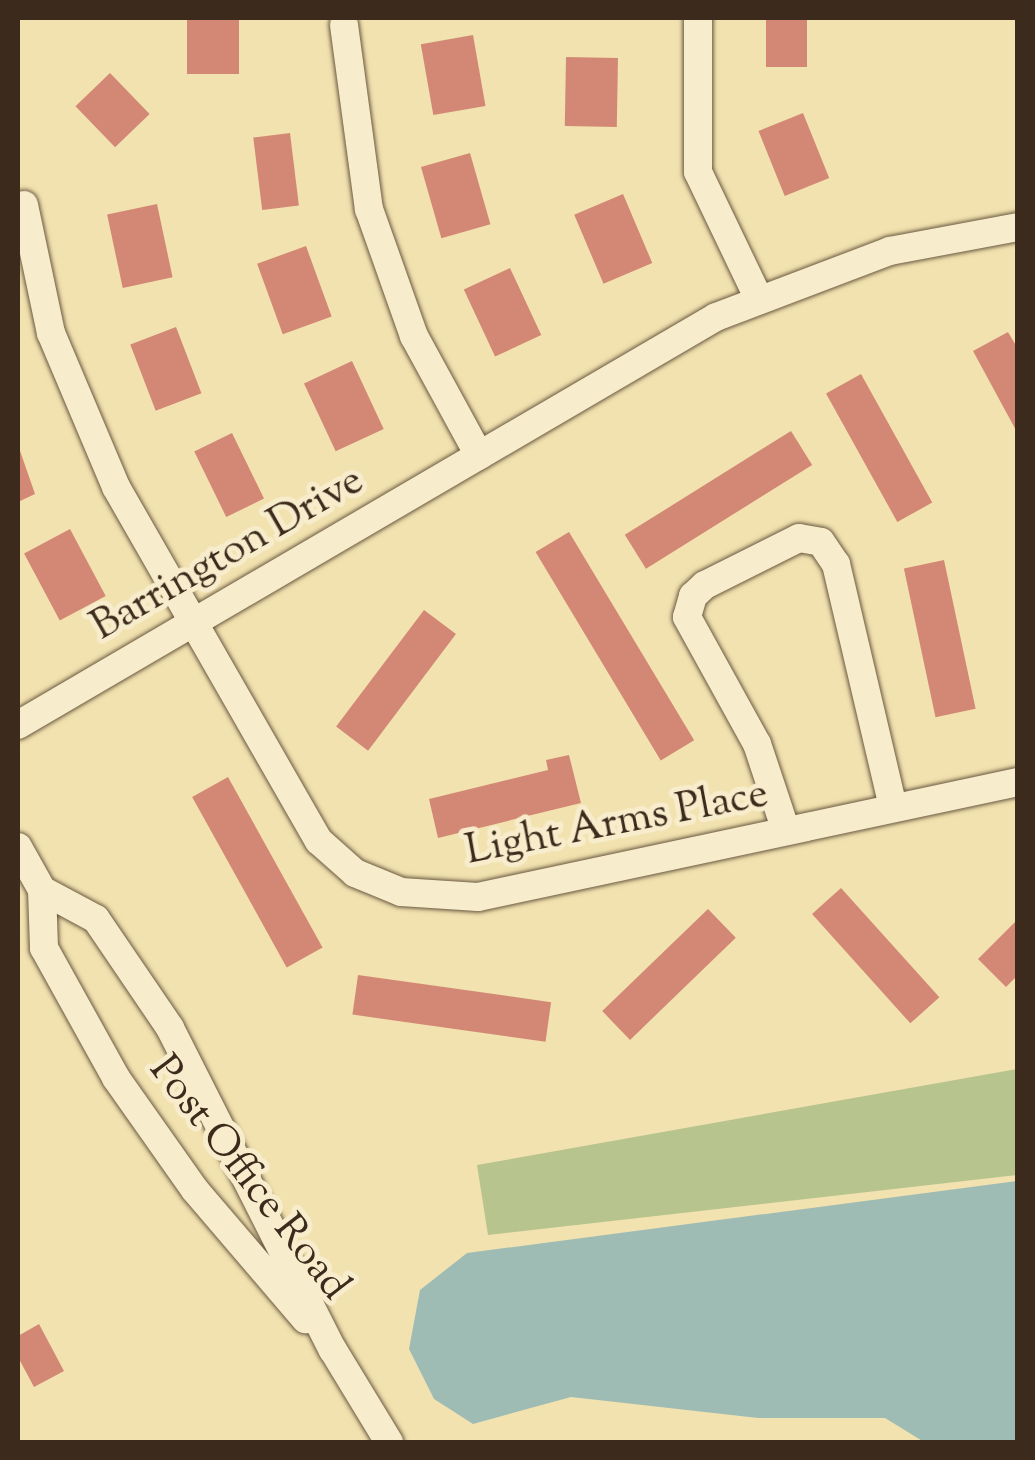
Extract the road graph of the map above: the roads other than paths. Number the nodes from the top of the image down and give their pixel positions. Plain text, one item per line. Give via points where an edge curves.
1 (698, 18) edge
2 (344, 25) dead end
3 (24, 205) dead end
4 (1018, 227) edge
5 (758, 297) junction
6 (479, 455) junction
7 (195, 619) junction
8 (18, 725) edge
9 (1018, 782) edge
10 (892, 807) junction
11 (786, 831) junction
12 (18, 848) edge
13 (42, 890) junction
14 (333, 1350) junction
15 (390, 1442) edge

1 - 5 street via 698,172
2 - 6 street via 374,224 414,336
3 - 7 street, Light Arms Place via 51,333 76,401 116,487
4 - 5 street, Barrington Drive via 919,243
5 - 6 street, Barrington Drive
6 - 7 street, Barrington Drive
7 - 8 street, Barrington Drive
7 - 11 street, Light Arms Place via 320,841 355,873 401,892 478,897
9 - 10 street, Light Arms Place
10 - 11 street, Light Arms Place
10 - 11 street via 836,564 821,542 799,538 706,585 693,596 687,616 757,744
12 - 13 street, Post Office Road
13 - 14 street, Post Office Road via 96,919 170,1028
13 - 14 street, Post Office Road via 44,948 116,1078 217,1218
14 - 15 street, Post Office Road

